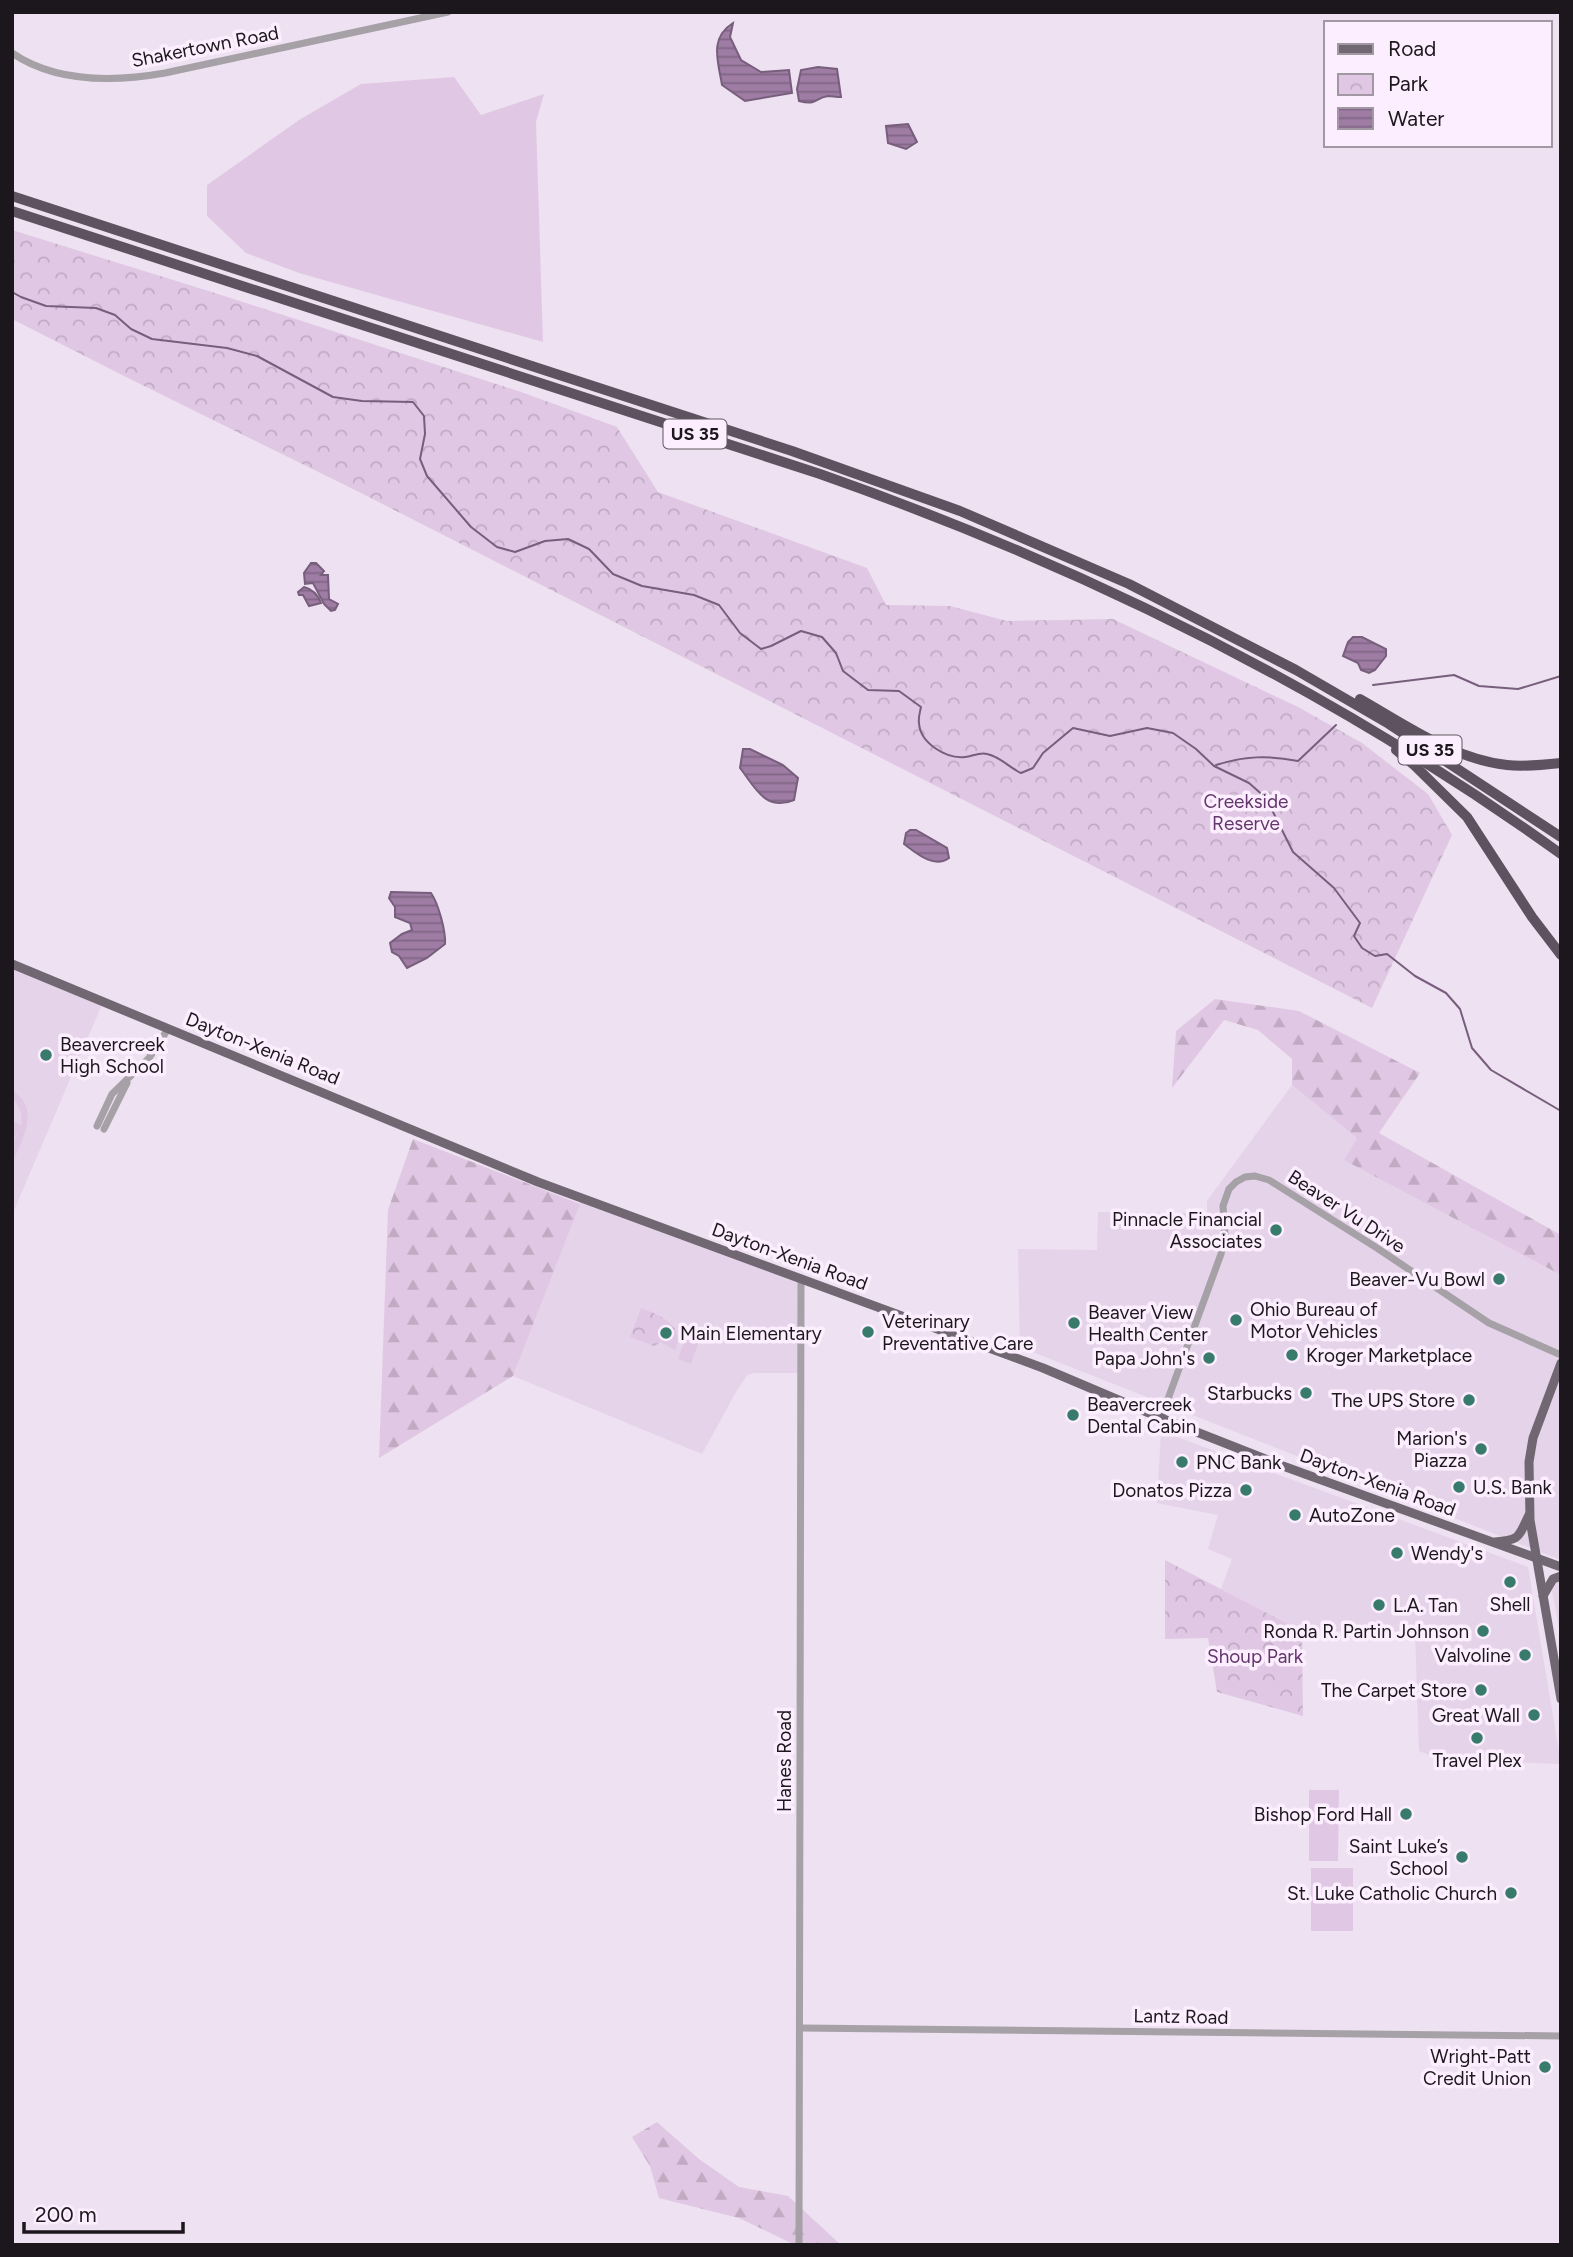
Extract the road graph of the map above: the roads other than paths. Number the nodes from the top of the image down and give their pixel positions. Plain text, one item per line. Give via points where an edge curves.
1 (448, 12) edge
2 (12, 53) edge
3 (12, 195) edge
4 (12, 211) edge
5 (1296, 670) junction
6 (1353, 719) junction
7 (1561, 763) edge
8 (1561, 837) edge
9 (1561, 854) edge
10 (1561, 956) edge
11 (12, 964) edge
12 (168, 1028) junction
13 (101, 1127) dead end
14 (801, 1278) junction
15 (1561, 1355) edge
16 (1561, 1363) edge
17 (1161, 1418) junction
18 (1530, 1514) junction
19 (1492, 1542) junction
20 (1537, 1559) junction
21 (1561, 1567) edge
22 (1561, 1576) edge
23 (1543, 1596) junction
24 (1561, 1699) edge
25 (800, 2028) junction
26 (1561, 2036) edge
27 (799, 2245) edge

1 - 2 street, Shakertown Road via 141,76 59,75
3 - 5 highway, US 35 via 875,479 1129,584
4 - 6 highway, US 35 via 905,504 1062,568 1159,614
5 - 7 highway via 1476,759 1517,766
5 - 8 highway, US 35 via 1389,724
6 - 9 highway, US 35
6 - 10 highway via 1414,765 1467,817
11 - 12 main road, Dayton-Xenia Road
12 - 13 street via 149,1058 112,1094
12 - 14 main road, Dayton-Xenia Road via 538,1182
14 - 17 main road, Dayton-Xenia Road via 1043,1368
14 - 25 street, Hanes Road
15 - 17 street, Beaver Vu Drive via 1489,1323 1269,1180 1245,1177 1226,1194 1221,1254
16 - 18 main road via 1533,1438
17 - 19 main road, Dayton-Xenia Road
18 - 19 main road via 1515,1540
18 - 20 main road
19 - 20 main road, Dayton-Xenia Road
20 - 21 main road, Dayton-Xenia Road
20 - 23 main road
22 - 23 main road via 1553,1579
23 - 24 main road
25 - 26 street, Lantz Road
25 - 27 street, Hanes Road

